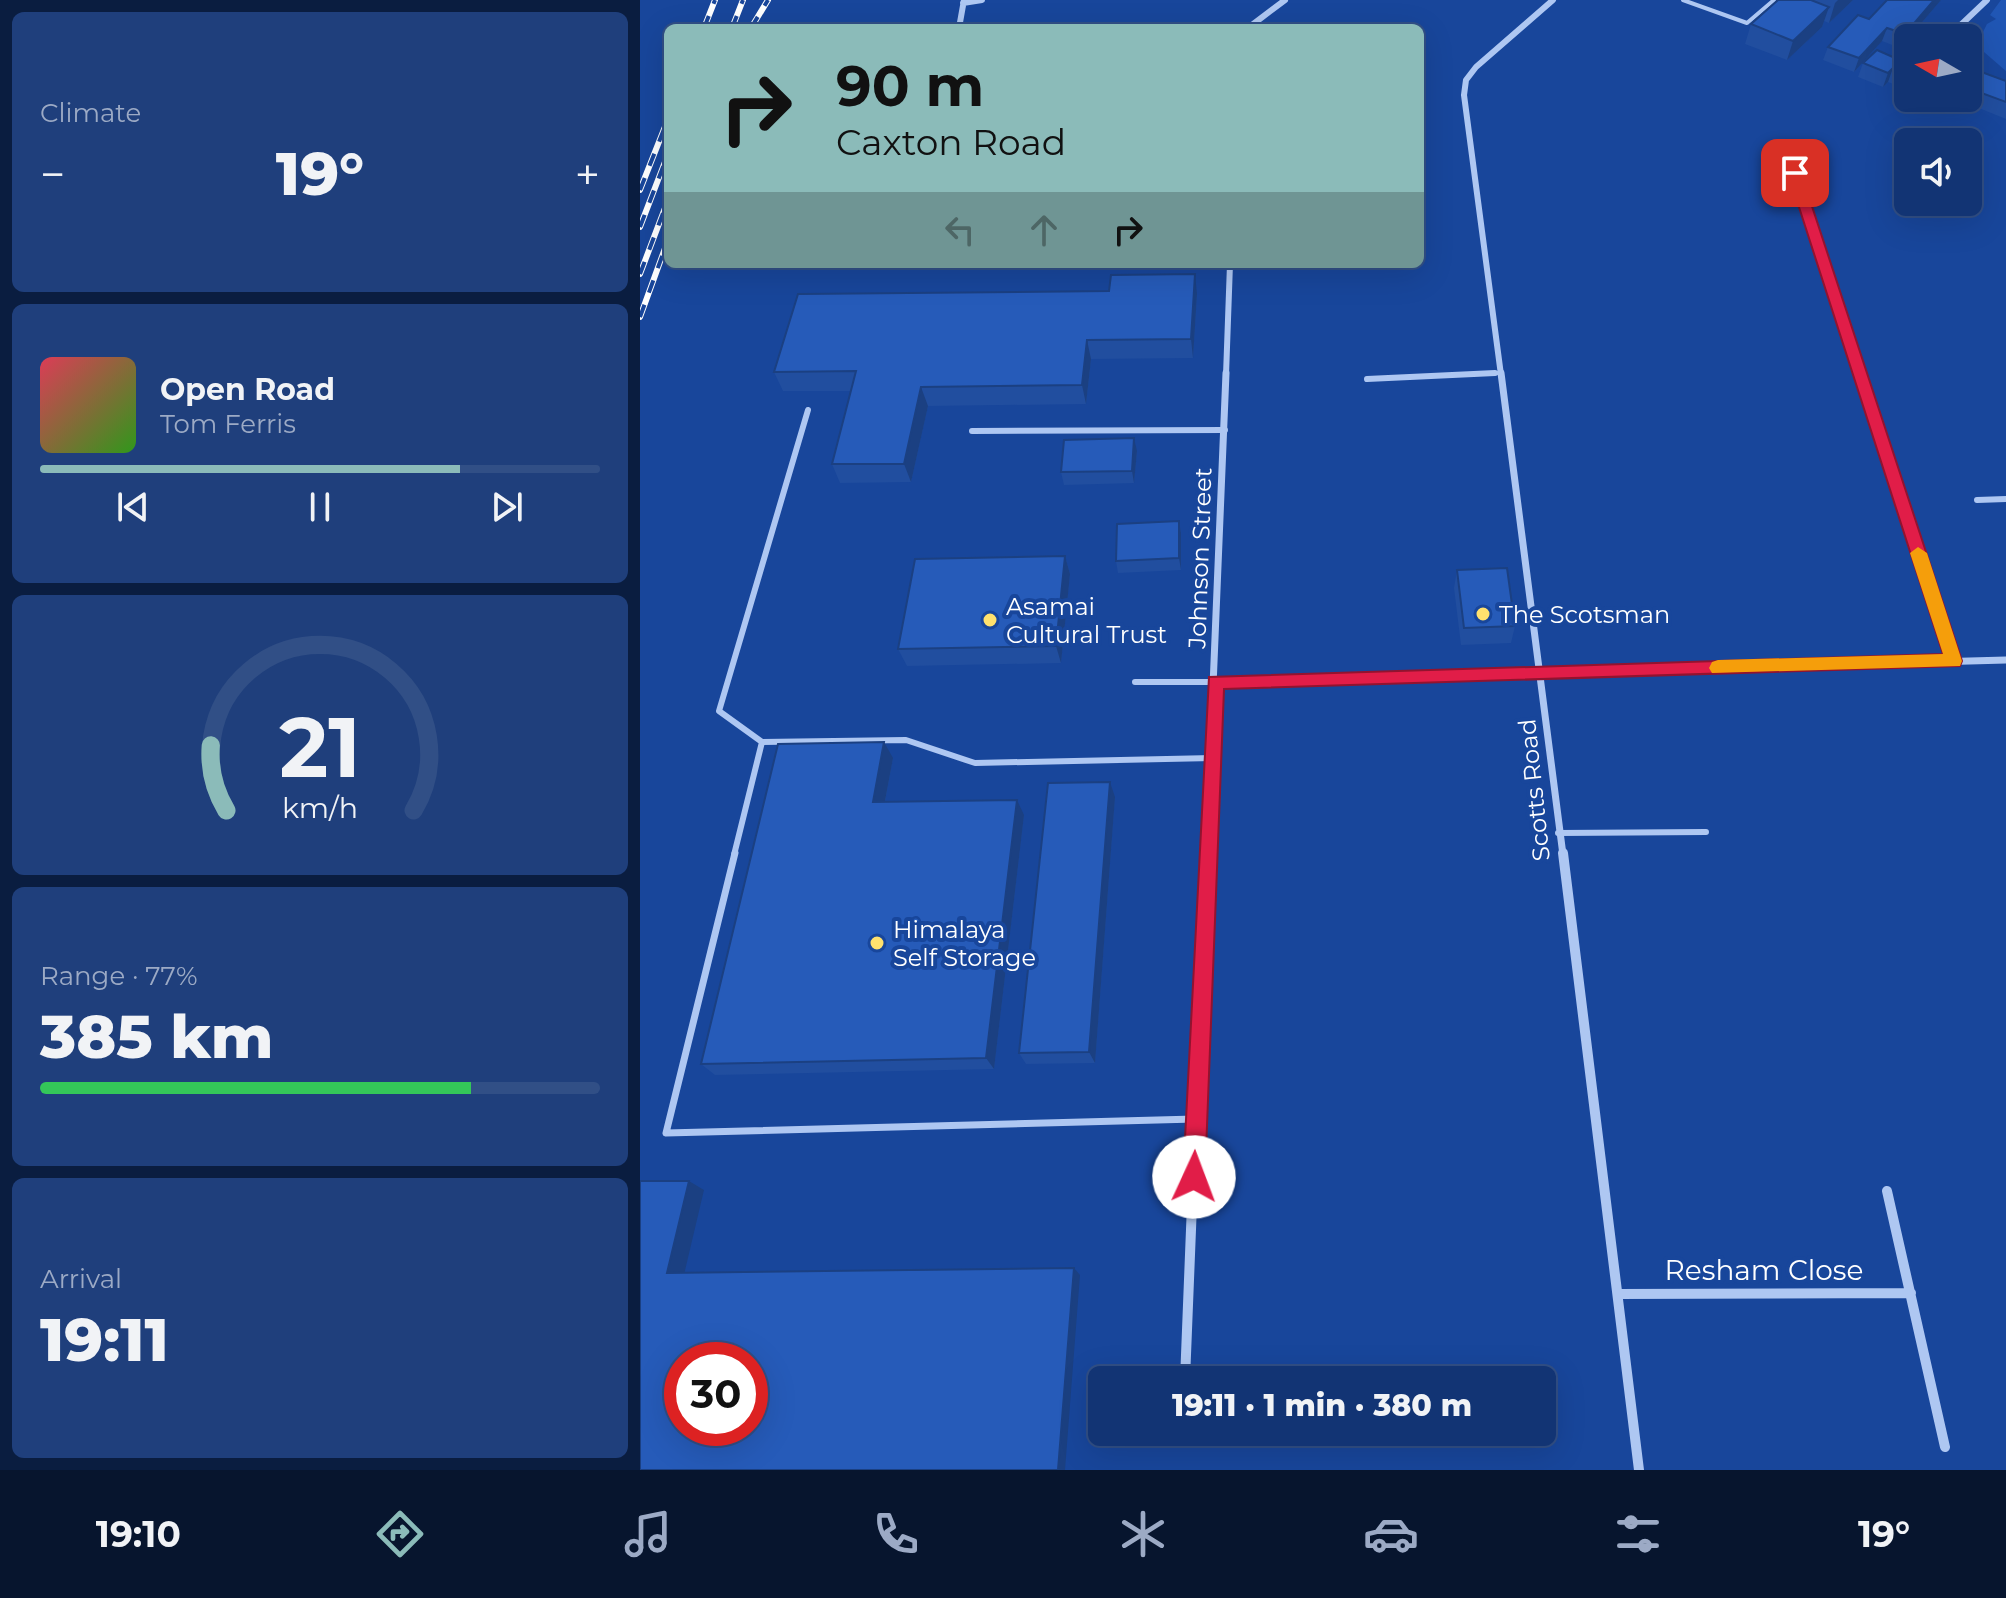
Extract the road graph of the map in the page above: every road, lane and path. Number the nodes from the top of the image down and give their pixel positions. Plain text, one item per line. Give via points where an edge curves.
1 (982, 0) edge
2 (1285, 0) edge
3 (1553, 0) edge
4 (1683, 0) edge
5 (1774, 0) edge
6 (1987, 0) edge
7 (963, 1) edge
8 (960, 24) edge
9 (1253, 24) edge
10 (1962, 24) edge
11 (1795, 173) dead end
12 (1230, 268) edge
13 (1501, 373) junction
14 (1367, 379) dead end
15 (808, 410) dead end
16 (1225, 430) junction
17 (972, 431) dead end
18 (2006, 499) edge
19 (1977, 500) dead end
20 (2006, 660) edge
21 (1954, 661) junction
22 (1541, 672) junction
23 (1135, 682) dead end
24 (1216, 682) junction
25 (762, 742) junction
26 (1213, 758) junction
27 (1706, 832) dead end
28 (1558, 833) junction
29 (1197, 1119) junction
30 (1887, 1191) dead end
31 (1911, 1293) junction
32 (1618, 1294) junction
33 (1186, 1366) edge
34 (1945, 1447) dead end
35 (1639, 1470) edge

1 - 7 street
2 - 9 street
3 - 13 street, Scotts Road via 1466,80
4 - 5 lane via 1747,23
6 - 10 street
7 - 8 street
11 - 21 street
12 - 16 street, Johnson Street
13 - 14 lane
13 - 22 street, Scotts Road
15 - 25 lane via 719,711
16 - 17 lane
16 - 24 street, Johnson Street
18 - 19 lane
20 - 21 street
21 - 22 street
22 - 24 street
22 - 28 street, Scotts Road
23 - 24 lane
24 - 26 street, Johnson Street
25 - 26 lane via 906,740 975,763
25 - 29 lane via 666,1133
26 - 29 street, Johnson Street
27 - 28 lane
28 - 32 street, Scotts Road
29 - 33 street, Johnson Street
30 - 31 street
31 - 32 street, Resham Close
31 - 34 street
32 - 35 street, Scotts Road

